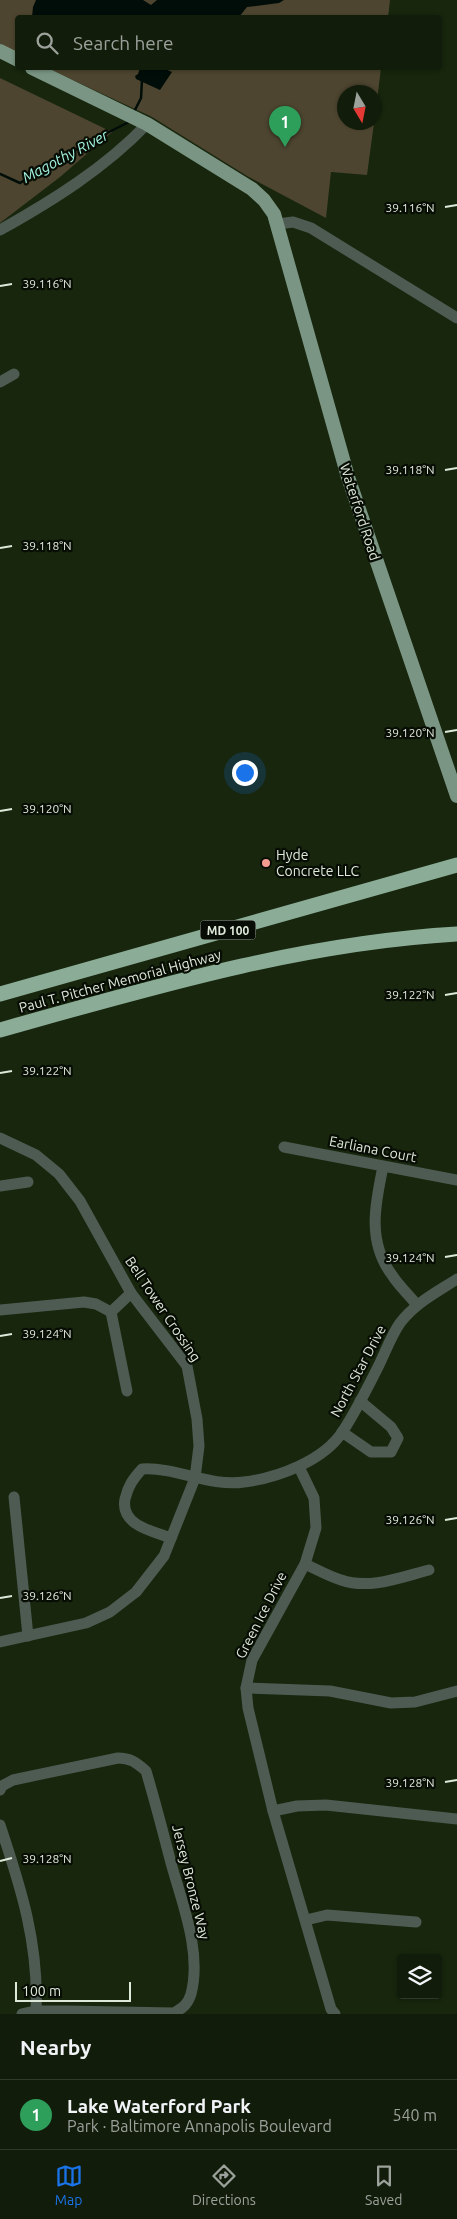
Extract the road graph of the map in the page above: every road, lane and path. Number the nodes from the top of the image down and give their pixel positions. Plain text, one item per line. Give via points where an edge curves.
1 (0, 51) edge
2 (15, 58) edge
3 (36, 70) edge
4 (147, 124) junction
5 (278, 224) junction
6 (0, 230) edge
7 (457, 318) edge
8 (14, 374) dead end
9 (0, 382) edge
10 (457, 796) edge
11 (457, 865) edge
12 (457, 934) edge
13 (0, 994) edge
14 (0, 1030) edge
15 (0, 1138) edge
16 (284, 1147) dead end
17 (383, 1167) junction
18 (457, 1180) edge
19 (28, 1182) dead end
20 (0, 1186) edge
21 (457, 1279) edge
22 (131, 1293) junction
23 (417, 1304) junction
24 (0, 1310) edge
25 (111, 1312) junction
26 (127, 1391) dead end
27 (360, 1401) junction
28 (342, 1432) junction
29 (299, 1467) junction
30 (195, 1478) junction
31 (14, 1497) dead end
32 (171, 1538) junction
33 (304, 1564) junction
34 (429, 1570) dead end
35 (28, 1636) junction
36 (0, 1642) edge
37 (246, 1688) junction
38 (457, 1691) edge
39 (0, 1790) edge
40 (273, 1811) junction
41 (457, 1819) edge
42 (0, 1826) edge
43 (306, 1920) junction
44 (416, 1922) dead end
45 (36, 2011) junction
46 (22, 2014) edge
47 (335, 2014) edge

1 - 2 main road
3 - 4 main road, Waterford Road
4 - 5 main road, Waterford Road via 252,189 264,200
4 - 6 street via 130,142 56,198
5 - 7 street via 293,222 311,228
5 - 10 main road, Waterford Road via 348,477
8 - 9 street
11 - 13 highway, Paul T. Pitcher Memorial Highway / MD 100
12 - 14 highway, Paul T. Pitcher Memorial Highway via 364,943 258,961 177,980
15 - 22 street, Bell Tower Crossing via 36,1155 59,1174 80,1201
16 - 17 street, Earliana Court
17 - 18 street, Earliana Court
17 - 23 street via 374,1205 375,1232 386,1267
19 - 20 street
21 - 23 street, North Star Drive
22 - 25 street
22 - 30 street, Bell Tower Crossing via 188,1366 199,1446
23 - 27 street, North Star Drive via 399,1324
24 - 25 street via 84,1302
25 - 26 street
27 - 28 street, North Star Drive
27 - 28 street via 391,1427 398,1438 391,1452 371,1452
28 - 29 street, North Star Drive via 329,1446
29 - 30 street, North Star Drive via 272,1478 241,1483 216,1483
29 - 33 street, Green Ice Drive via 314,1498 315,1523
30 - 32 street, Bell Tower Crossing
30 - 32 street, North Star Drive via 156,1468 142,1469 128,1487 124,1506 126,1514 139,1527
31 - 35 street
32 - 35 street, Bell Tower Crossing via 153,1572 136,1592 110,1612 86,1623
33 - 34 street via 342,1581 365,1584
33 - 37 street, Green Ice Drive via 252,1660
35 - 36 street, Bell Tower Crossing
37 - 38 street via 330,1692 391,1703 415,1702
37 - 40 street, Green Ice Drive
39 - 45 street, Jersey Bronze Way via 13,1780 118,1758 127,1758 146,1770 190,1940 193,1964 190,1995 185,2007 174,2013
40 - 41 street via 326,1805
40 - 43 street, Green Ice Drive
42 - 45 street via 20,1882 33,1942
43 - 44 street via 327,1915
43 - 47 street, Green Ice Drive
45 - 46 street, Jersey Bronze Way

